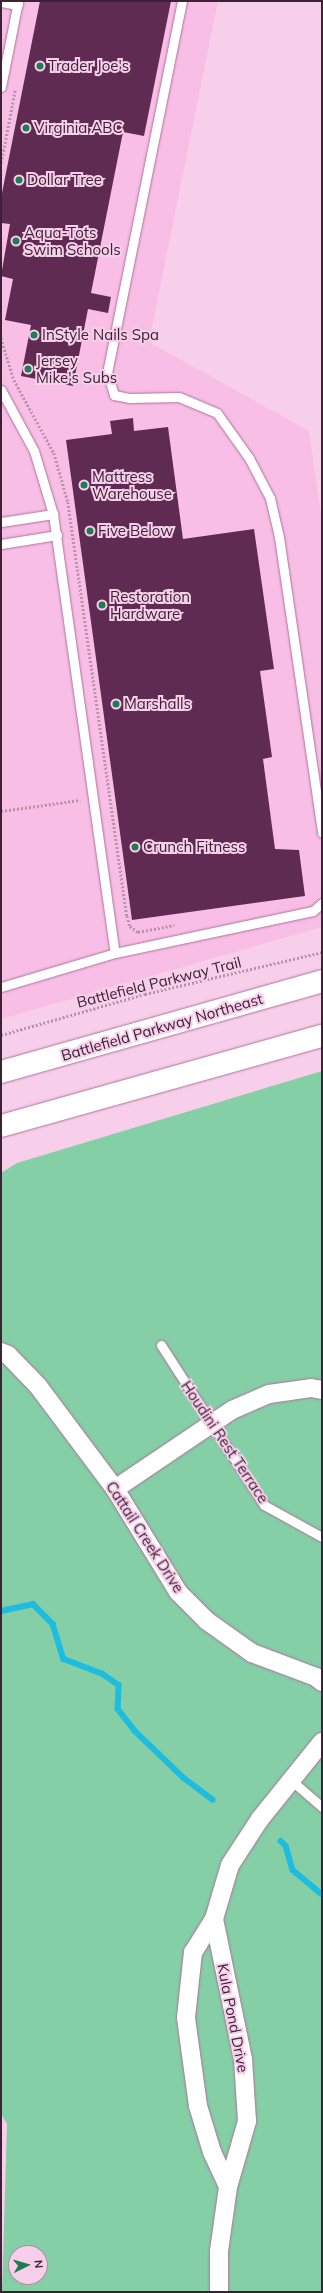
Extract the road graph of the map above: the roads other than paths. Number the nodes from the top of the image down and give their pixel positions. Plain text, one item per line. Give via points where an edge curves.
1 (182, 1) edge
2 (1, 2) edge
3 (18, 3) edge
4 (1, 87) edge
5 (1, 390) edge
6 (53, 514) junction
7 (1, 522) edge
8 (57, 535) junction
9 (1, 544) edge
10 (322, 834) edge
11 (322, 903) edge
12 (115, 953) junction
13 (322, 982) edge
14 (1, 987) edge
15 (322, 1036) edge
16 (1, 1072) edge
17 (1, 1126) edge
18 (161, 1345) dead end
19 (1, 1352) edge
20 (322, 1390) edge
21 (211, 1424) junction
22 (115, 1489) junction
23 (322, 1537) edge
24 (322, 1682) edge
25 (322, 1742) edge
26 (291, 1780) junction
27 (322, 1807) edge
28 (214, 1919) junction
29 (228, 2187) junction
30 (219, 2292) edge

1 - 10 lane via 107,372 114,395 129,398 179,397 217,413 249,458 270,498 279,537
2 - 3 lane
3 - 4 lane
5 - 6 lane via 34,451
6 - 7 lane
6 - 8 lane
8 - 9 lane
8 - 12 lane
11 - 12 lane via 313,911
12 - 14 lane
13 - 16 main road, Battlefield Parkway Northeast
15 - 17 main road
18 - 21 lane, Houdini Rest Terrace
19 - 22 street, Cattail Creek Drive via 8,1355 38,1386
20 - 21 street via 311,1388 269,1394 232,1410
21 - 22 street
21 - 23 lane, Houdini Rest Terrace via 264,1505
22 - 24 street, Cattail Creek Drive via 178,1592 207,1621 252,1653 316,1677
25 - 26 street, Kula Pond Drive
26 - 27 lane
26 - 28 street, Kula Pond Drive via 260,1819 230,1865
28 - 29 street, Kula Pond Drive via 243,2059 247,2121
28 - 29 street, Kula Pond Drive via 193,1952 186,2018 198,2106 212,2152
29 - 30 street, Kula Pond Drive via 219,2251

